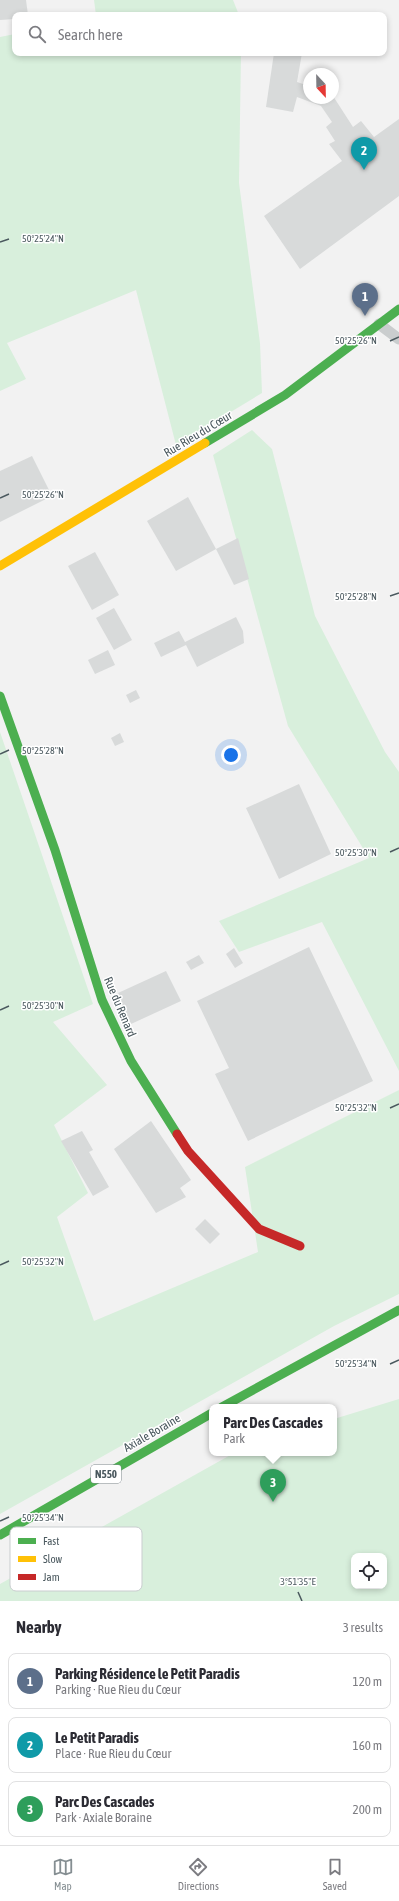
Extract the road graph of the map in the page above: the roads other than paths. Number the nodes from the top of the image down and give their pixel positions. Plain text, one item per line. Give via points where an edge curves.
1 (399, 309) edge
2 (379, 324) junction
3 (399, 339) edge
4 (0, 566) edge
5 (0, 696) edge
6 (300, 1246) dead end
7 (399, 1310) edge
8 (227, 1404) edge
9 (209, 1414) edge
10 (12, 1527) edge
11 (10, 1528) edge
12 (0, 1534) edge

1 - 2 street, Rue Rieu du Cœur
2 - 3 lane
2 - 4 street, Rue Rieu du Cœur via 285,395
5 - 6 street, Rue du Renard via 55,850 102,1000 131,1061 188,1151 259,1229
7 - 8 street
9 - 10 street, Axiale Boraine / N550
11 - 12 street, Axiale Boraine / N550

